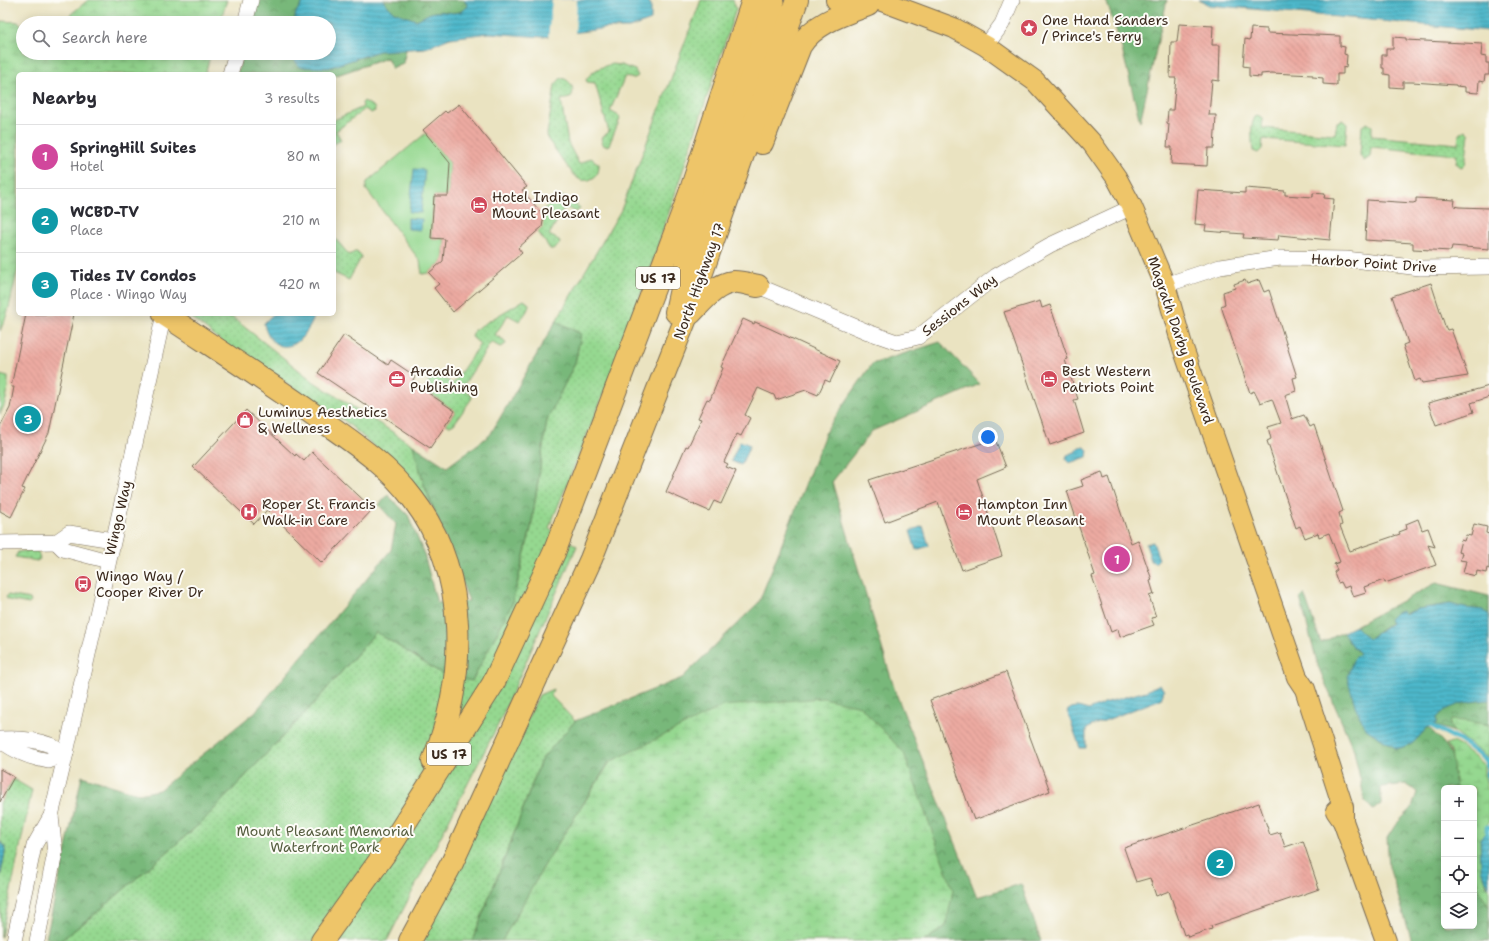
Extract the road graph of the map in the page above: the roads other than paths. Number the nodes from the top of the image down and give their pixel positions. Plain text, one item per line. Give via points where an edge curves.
1 (251, 0) edge
2 (753, 0) edge
3 (772, 0) edge
4 (797, 0) edge
5 (836, 0) edge
6 (1012, 0) edge
7 (876, 2) edge
8 (247, 16) edge
9 (986, 46) junction
10 (234, 60) edge
11 (231, 72) edge
12 (1132, 207) junction
13 (723, 215) junction
14 (1489, 267) edge
15 (1166, 285) junction
16 (758, 286) joint
17 (164, 316) edge
18 (167, 316) edge
19 (686, 318) junction
20 (659, 386) junction
21 (113, 540) junction
22 (56, 542) junction
23 (0, 543) edge
24 (108, 561) junction
25 (0, 739) edge
26 (63, 753) junction
27 (51, 816) junction
28 (393, 842) junction
29 (14, 941) edge
30 (37, 941) edge
31 (322, 941) edge
32 (410, 941) edge
33 (1386, 941) edge

1 - 8 street
2 - 28 highway, US 17 via 689,196 554,553 493,684
3 - 20 highway via 772,7 688,256
4 - 13 highway, North Highway 17 / US 17
5 - 7 main road, Magrath Darby Boulevard via 848,5
6 - 9 street via 1002,24
7 - 9 main road, Magrath Darby Boulevard via 954,28
7 - 13 highway via 834,18 806,37 800,46 743,190
9 - 12 main road, Magrath Darby Boulevard via 1035,81 1065,112 1092,143 1116,177
10 - 11 street
12 - 15 main road, Magrath Darby Boulevard
12 - 16 street, Sessions Way via 1050,245 996,276 918,337 897,342
13 - 19 highway, North Highway 17 / US 17
14 - 15 street, Harbor Point Drive via 1420,268 1346,259 1280,258 1220,267
15 - 33 main road, Magrath Darby Boulevard via 1185,352 1297,677 1305,688 1343,807 1343,821
16 - 19 highway via 733,282 722,286 713,291
17 - 21 street, Wingo Way
18 - 28 highway via 254,372 378,461 414,499 442,551 450,571 454,599 456,676 443,736 429,772
19 - 20 highway, North Highway 17 / US 17
20 - 32 highway, North Highway 17 / US 17 via 591,558 452,863
21 - 22 street via 68,533
21 - 24 street, Wingo Way
22 - 23 street
22 - 24 street via 63,549
24 - 26 street, Wingo Way
25 - 26 street via 17,738 38,742 51,745
26 - 27 street, Wingo Way
27 - 29 street via 34,846
27 - 30 street via 55,853
28 - 31 highway, US 17

